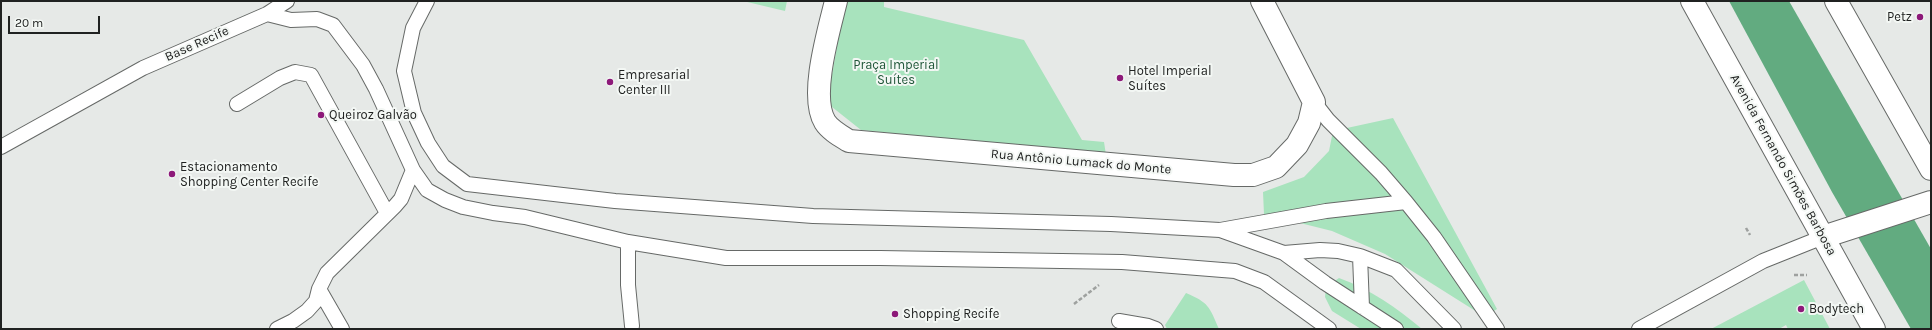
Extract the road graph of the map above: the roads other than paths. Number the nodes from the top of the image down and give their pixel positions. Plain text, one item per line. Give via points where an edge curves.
1 (287, 1) edge
2 (427, 1) edge
3 (836, 1) edge
4 (1262, 1) edge
5 (1692, 1) edge
6 (1836, 1) edge
7 (267, 14) junction
8 (1314, 102) junction
9 (237, 104) dead end
10 (1, 148) edge
11 (1931, 169) edge
12 (413, 170) junction
13 (1406, 202) junction
14 (1929, 202) edge
15 (386, 213) junction
16 (1220, 230) junction
17 (1832, 234) junction
18 (628, 242) junction
19 (1284, 254) junction
20 (1360, 256) junction
21 (319, 289) junction
22 (1362, 308) junction
23 (1119, 322) dead end
24 (632, 326) dead end
25 (277, 329) edge
26 (342, 329) edge
27 (1156, 329) edge
28 (1329, 329) edge
29 (1396, 329) edge
30 (1454, 329) edge
31 (1497, 329) edge
32 (1639, 329) edge
33 (1874, 329) edge

1 - 7 lane, Base Recife
2 - 16 lane via 413,28 404,71 414,113 428,143 443,166 467,184 615,201 812,216 1111,224
3 - 8 street, Rua Antônio Lumack do Monte via 819,84 819,106 825,122 849,141 1234,175 1253,174 1276,167 1297,145 1309,123
4 - 8 street
5 - 17 street, Avenida Fernando Simões Barbosa
6 - 11 street
7 - 10 lane, Base Recife via 143,68
7 - 12 lane via 291,20 317,19 333,25 363,65
8 - 13 lane
9 - 15 lane via 295,72 311,75
12 - 15 lane via 401,199
12 - 18 lane via 427,190 445,200
13 - 16 lane via 1326,211
13 - 31 lane via 1434,237
14 - 17 street
15 - 21 lane via 327,273
16 - 19 lane
17 - 32 lane via 1763,261
17 - 33 street, Avenida Fernando Simões Barbosa
18 - 24 lane via 628,285
18 - 28 lane via 726,258 1122,262 1235,271 1264,282
19 - 20 lane via 1320,250
19 - 22 lane
20 - 22 lane
20 - 30 lane via 1396,270
21 - 25 lane via 316,301 307,311
21 - 26 lane
22 - 29 lane
23 - 27 lane

